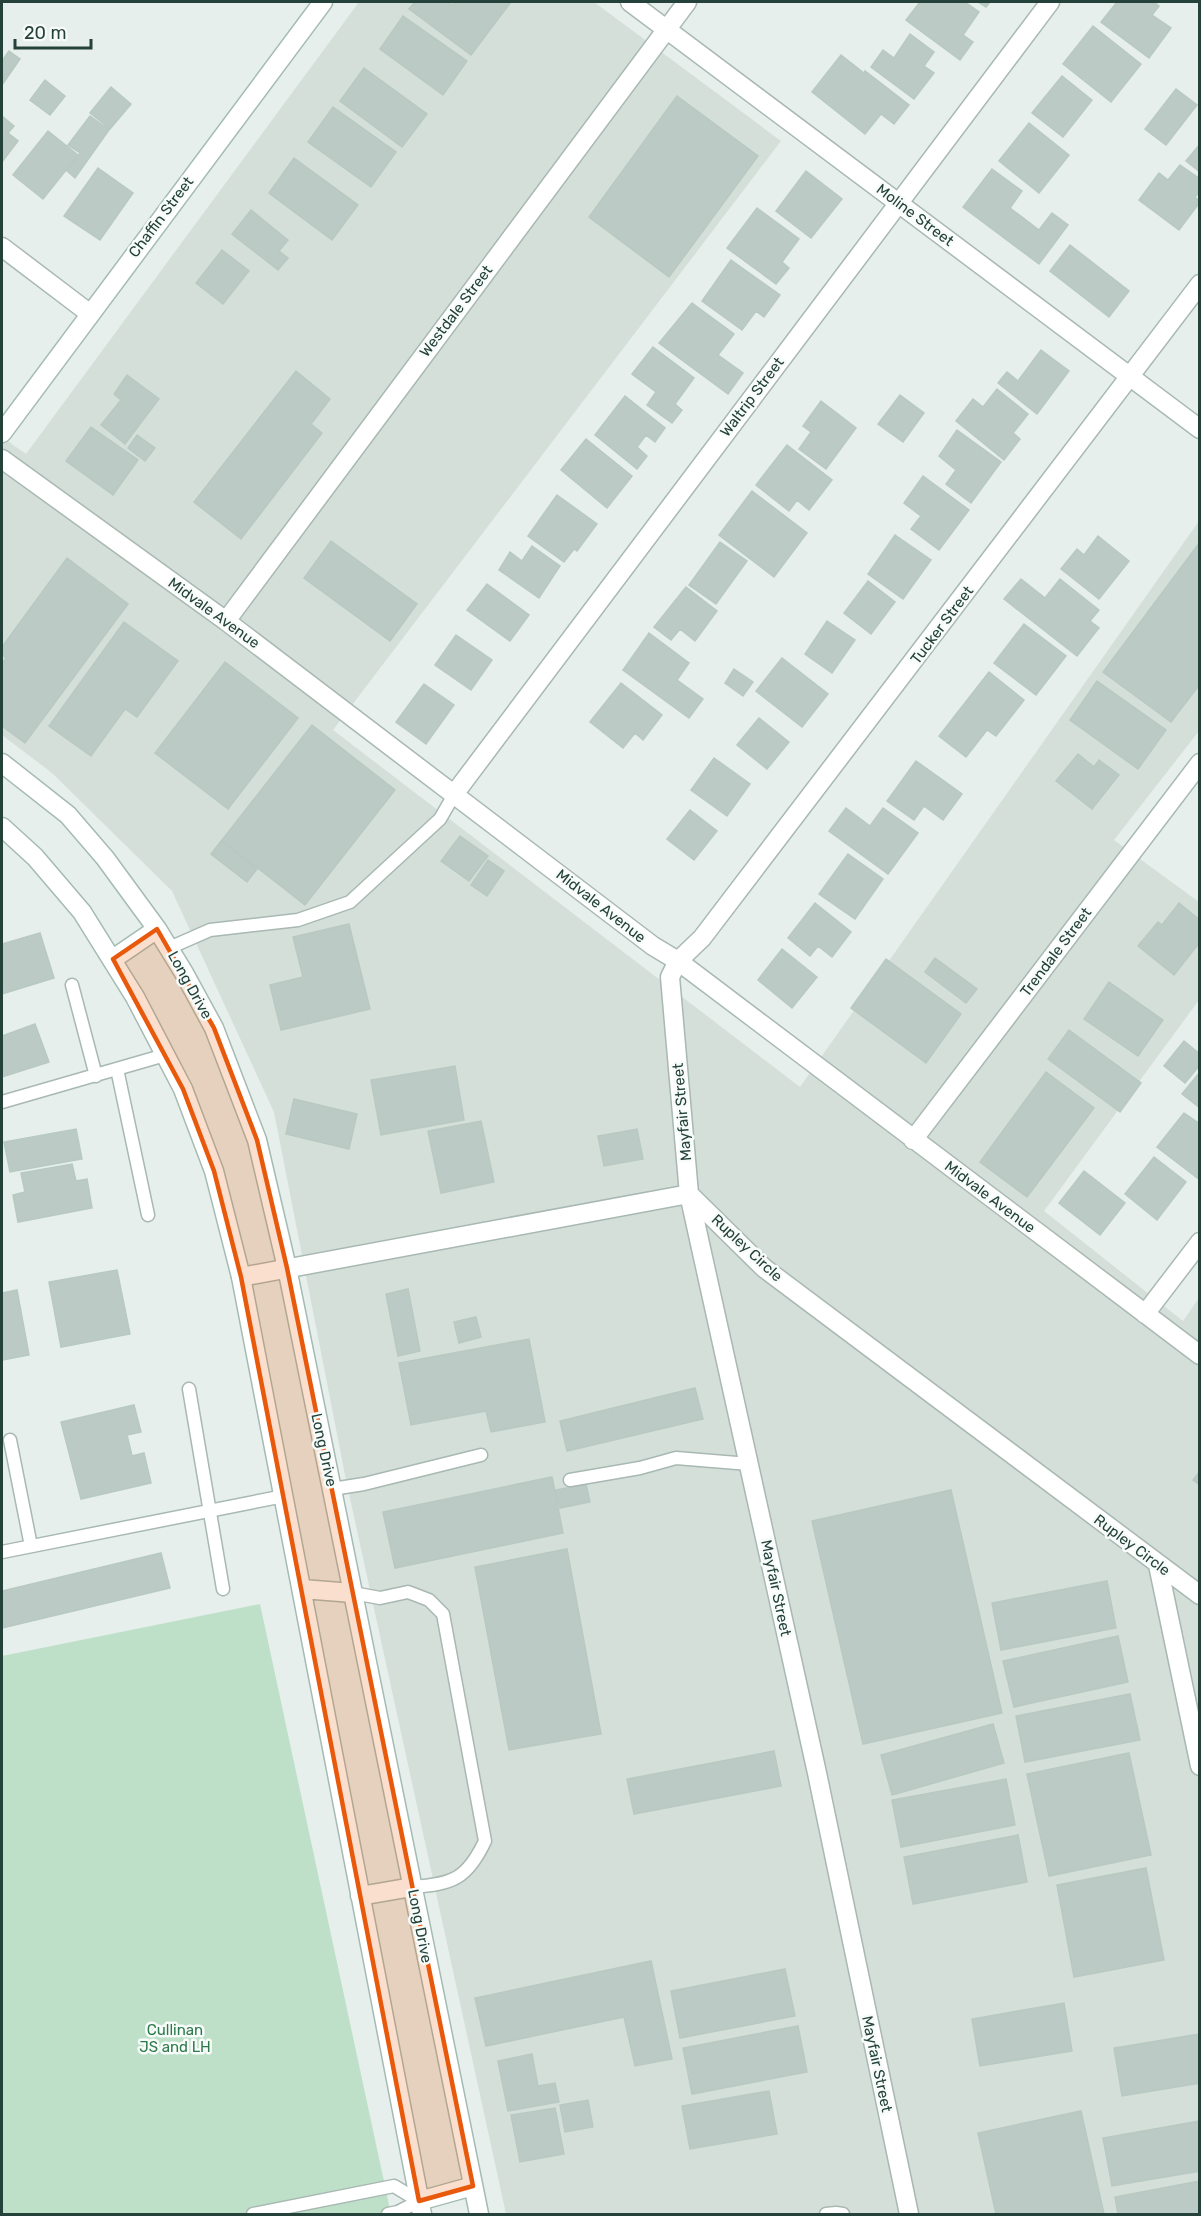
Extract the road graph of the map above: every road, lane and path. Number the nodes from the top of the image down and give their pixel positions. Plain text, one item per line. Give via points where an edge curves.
1 (322, 2) edge
2 (630, 2) edge
3 (687, 2) edge
4 (1050, 2) edge
5 (666, 30) junction
6 (899, 202) junction
7 (2, 247) edge
8 (1200, 284) edge
9 (89, 313) junction
10 (1131, 376) junction
11 (1200, 429) edge
12 (2, 433) edge
13 (2, 459) edge
14 (226, 621) junction
15 (2, 763) edge
16 (1200, 763) edge
17 (454, 793) junction
18 (2, 827) edge
19 (157, 929) junction
20 (169, 948) junction
21 (113, 959) junction
22 (678, 961) junction
23 (72, 985) dead end
24 (165, 1055) junction
25 (117, 1069) junction
26 (96, 1076) junction
27 (2, 1102) edge
28 (913, 1140) junction
29 (689, 1194) junction
30 (148, 1215) dead end
31 (1200, 1242) edge
32 (287, 1268) junction
33 (242, 1276) junction
34 (1145, 1314) junction
35 (1200, 1355) edge
36 (189, 1389) dead end
37 (10, 1440) dead end
38 (481, 1455) dead end
39 (749, 1464) junction
40 (570, 1480) dead end
41 (332, 1489) junction
42 (284, 1496) junction
43 (210, 1511) junction
44 (31, 1546) junction
45 (2, 1552) edge
46 (1158, 1564) junction
47 (223, 1589) dead end
48 (302, 1589) junction
49 (353, 1593) junction
50 (1200, 1595) edge
51 (1200, 1766) edge
52 (412, 1887) junction
53 (360, 1896) junction
54 (473, 2186) junction
55 (420, 2208) edge
56 (253, 2214) edge
57 (387, 2214) edge
58 (479, 2214) edge
59 (826, 2214) edge
60 (843, 2214) edge
61 (909, 2214) edge

1 - 9 street, Chaffin Street
2 - 5 street, Moline Street
3 - 5 street, Westdale Street
4 - 6 street, Waltrip Street
5 - 6 street, Moline Street
5 - 14 street, Westdale Street
6 - 10 street, Moline Street
6 - 17 street, Waltrip Street
7 - 9 street
8 - 10 street, Tucker Street
9 - 12 street, Chaffin Street
10 - 11 street, Moline Street
10 - 22 street, Tucker Street via 702,938
13 - 14 street, Midvale Avenue
14 - 17 street, Midvale Avenue
15 - 19 street, Long Drive via 68,815
16 - 28 street, Trendale Street
17 - 20 lane via 440,819 350,902 298,920 210,930
17 - 22 street, Midvale Avenue
18 - 21 street via 35,857 75,904
19 - 20 street, Long Drive
19 - 21 street
20 - 32 street, Long Drive via 214,1029 257,1140
21 - 24 street
22 - 28 street, Midvale Avenue
22 - 29 street, Mayfair Street via 670,977
23 - 26 lane
24 - 25 lane
24 - 33 street via 183,1089 214,1171
25 - 26 lane
25 - 30 lane
26 - 27 lane
28 - 34 street, Midvale Avenue
29 - 32 street
29 - 39 street, Mayfair Street
29 - 46 street, Rupley Circle via 765,1268
31 - 34 street
32 - 33 street
32 - 41 street, Long Drive
33 - 42 street
34 - 35 street, Midvale Avenue
36 - 43 lane
37 - 44 lane
38 - 41 lane
39 - 40 lane via 676,1458
39 - 61 street, Mayfair Street
41 - 49 street, Long Drive
42 - 43 lane
42 - 48 street
43 - 44 lane
43 - 47 lane
44 - 45 lane
46 - 50 street, Rupley Circle
46 - 51 street
48 - 49 street
48 - 53 street
49 - 52 street, Long Drive
49 - 52 lane via 380,1598 408,1592 429,1600 443,1614 485,1841 475,1862 460,1877 438,1885
52 - 53 street
52 - 54 street, Long Drive
53 - 55 street
54 - 55 street
54 - 58 street, Long Drive
55 - 56 lane via 394,2186
55 - 57 lane
59 - 60 lane

